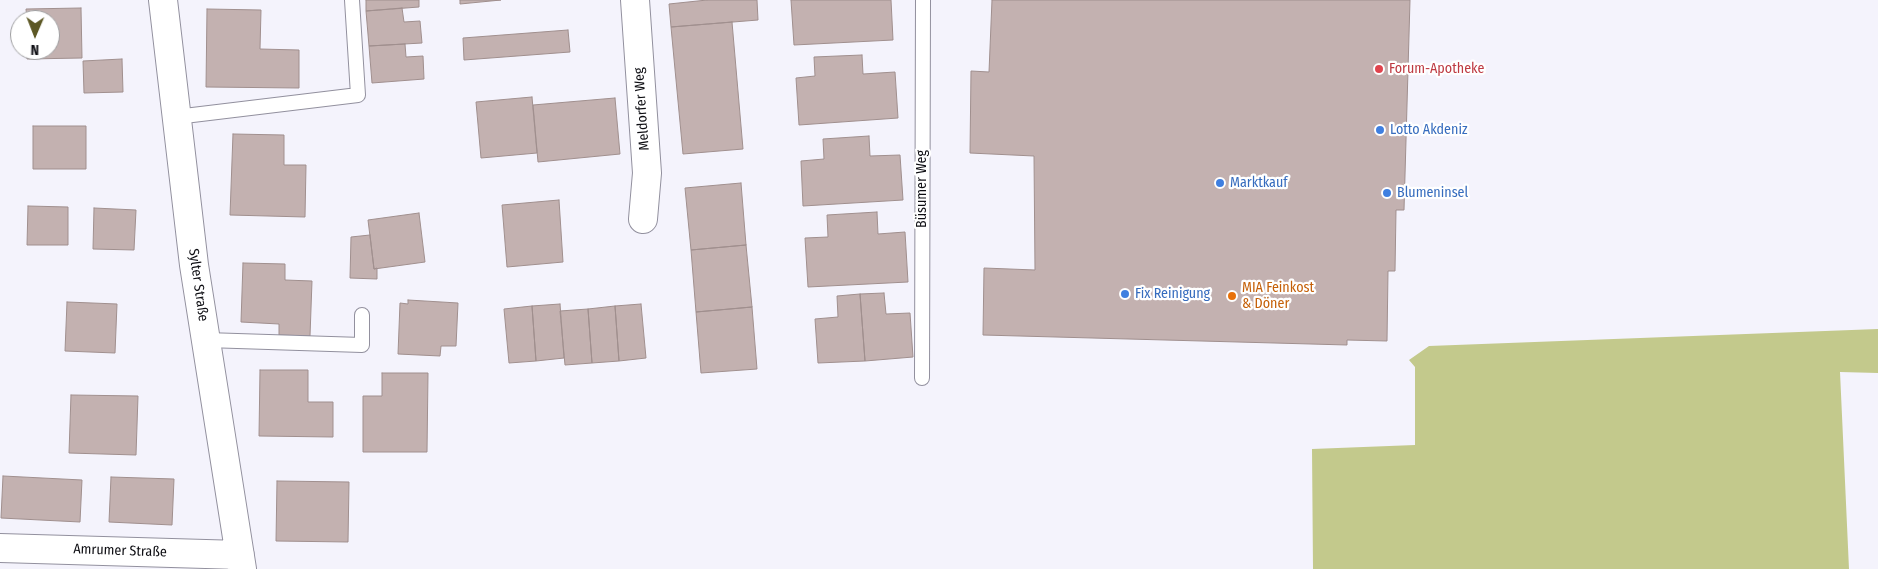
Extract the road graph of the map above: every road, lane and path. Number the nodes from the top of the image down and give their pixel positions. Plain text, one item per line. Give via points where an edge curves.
1 (163, 0) edge
2 (352, 0) edge
3 (635, 0) edge
4 (923, 0) edge
5 (176, 117) junction
6 (643, 219) dead end
7 (362, 315) dead end
8 (206, 340) junction
9 (922, 378) dead end
10 (0, 548) edge
11 (241, 562) edge

1 - 5 street, Sylter Straße
2 - 5 lane via 358,95
3 - 6 street, Meldorfer Weg via 647,173
4 - 9 lane, Büsumer Weg
5 - 8 street, Sylter Straße
7 - 8 lane via 362,345
8 - 11 street, Sylter Straße
10 - 11 street, Amrumer Straße

